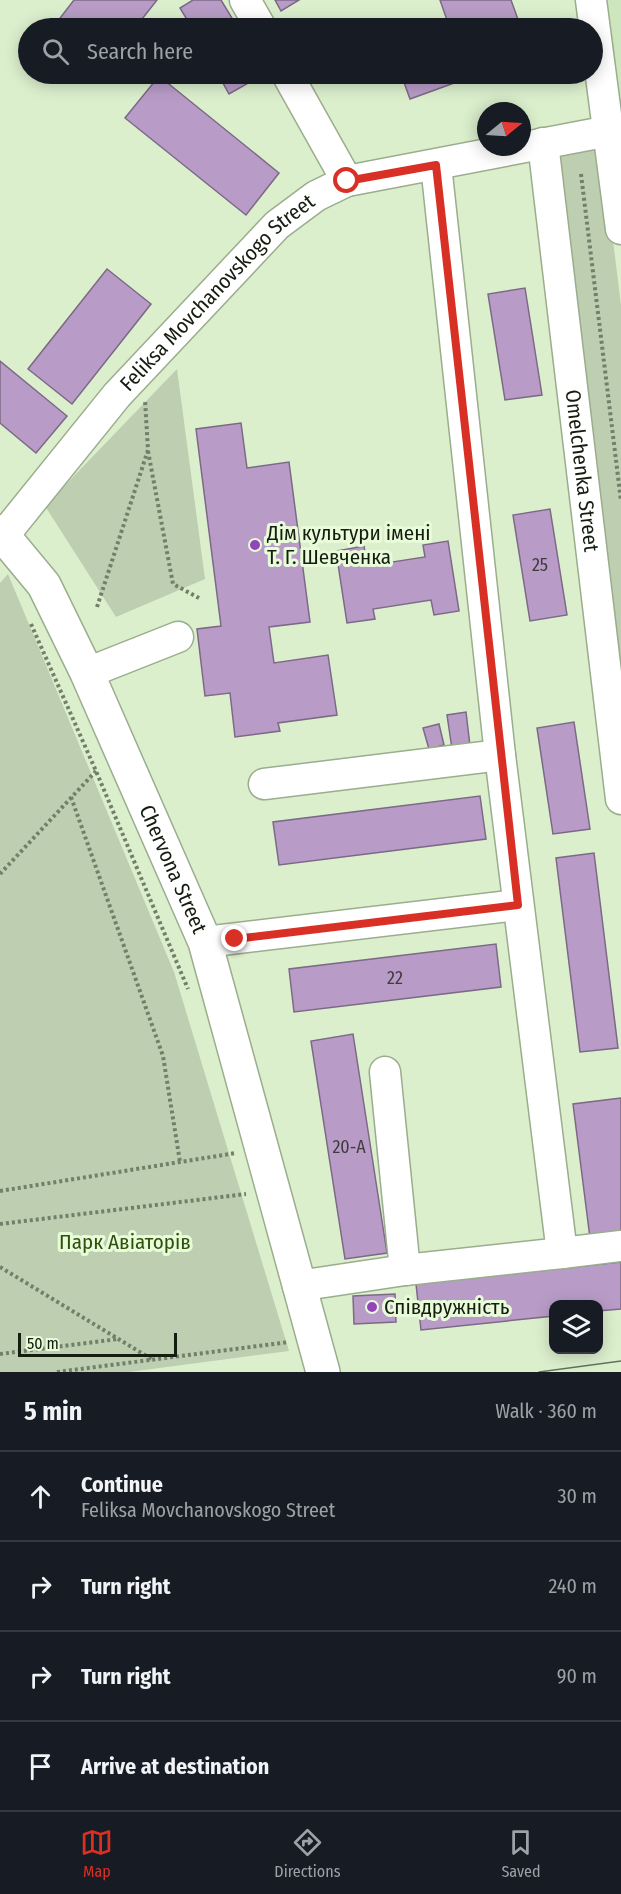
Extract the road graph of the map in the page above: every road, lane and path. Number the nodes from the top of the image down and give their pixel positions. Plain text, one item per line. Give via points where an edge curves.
1 (245, 0) edge
2 (591, 0) edge
3 (255, 18) edge
4 (593, 18) edge
5 (292, 84) edge
6 (603, 84) edge
7 (609, 130) junction
8 (543, 143) junction
9 (436, 165) junction
10 (581, 174) dead end
11 (347, 181) junction
12 (621, 229) edge
13 (145, 394) dead end
14 (148, 450) junction
15 (621, 501) edge
16 (2, 536) edge
17 (200, 598) dead end
18 (98, 607) dead end
19 (27, 615) dead end
20 (178, 637) dead end
21 (87, 673) junction
22 (500, 755) junction
23 (96, 771) junction
24 (264, 784) dead end
25 (71, 797) junction
26 (621, 799) edge
27 (0, 874) edge
28 (518, 905) junction
29 (205, 942) junction
30 (192, 997) dead end
31 (385, 1072) dead end
32 (236, 1142) dead end
33 (180, 1162) junction
34 (0, 1191) edge
35 (249, 1193) dead end
36 (0, 1224) edge
37 (621, 1246) edge
38 (562, 1253) junction
39 (0, 1267) edge
40 (405, 1270) junction
41 (298, 1286) junction
42 (286, 1331) dead end
43 (118, 1339) junction
44 (0, 1354) edge
45 (153, 1360) junction
46 (57, 1372) edge
47 (323, 1372) edge

1 - 3 street
2 - 4 street
5 - 11 street
6 - 7 street
7 - 8 street, Feliksa Movchanovskogo Street
7 - 12 street
8 - 9 street, Feliksa Movchanovskogo Street
8 - 26 street, Omelchenka Street
9 - 11 street, Feliksa Movchanovskogo Street
9 - 22 street
10 - 15 path
11 - 16 street, Feliksa Movchanovskogo Street via 316,196 269,234 117,395
13 - 14 path
14 - 17 path via 173,584
14 - 18 path
16 - 21 main road, Chervona Street via 44,585
19 - 23 path
20 - 21 street
21 - 29 main road, Chervona Street
22 - 24 street
22 - 28 street
23 - 25 path
23 - 30 path
25 - 27 path
25 - 33 path via 163,1056
28 - 29 street
28 - 38 street
29 - 41 main road, Chervona Street
31 - 40 street
32 - 33 path via 239,1153
33 - 34 path
35 - 36 path
37 - 38 street
38 - 40 street
39 - 43 path
40 - 41 street
41 - 47 main road, Chervona Street
42 - 45 path via 289,1342
43 - 44 path
43 - 45 path
45 - 46 path

